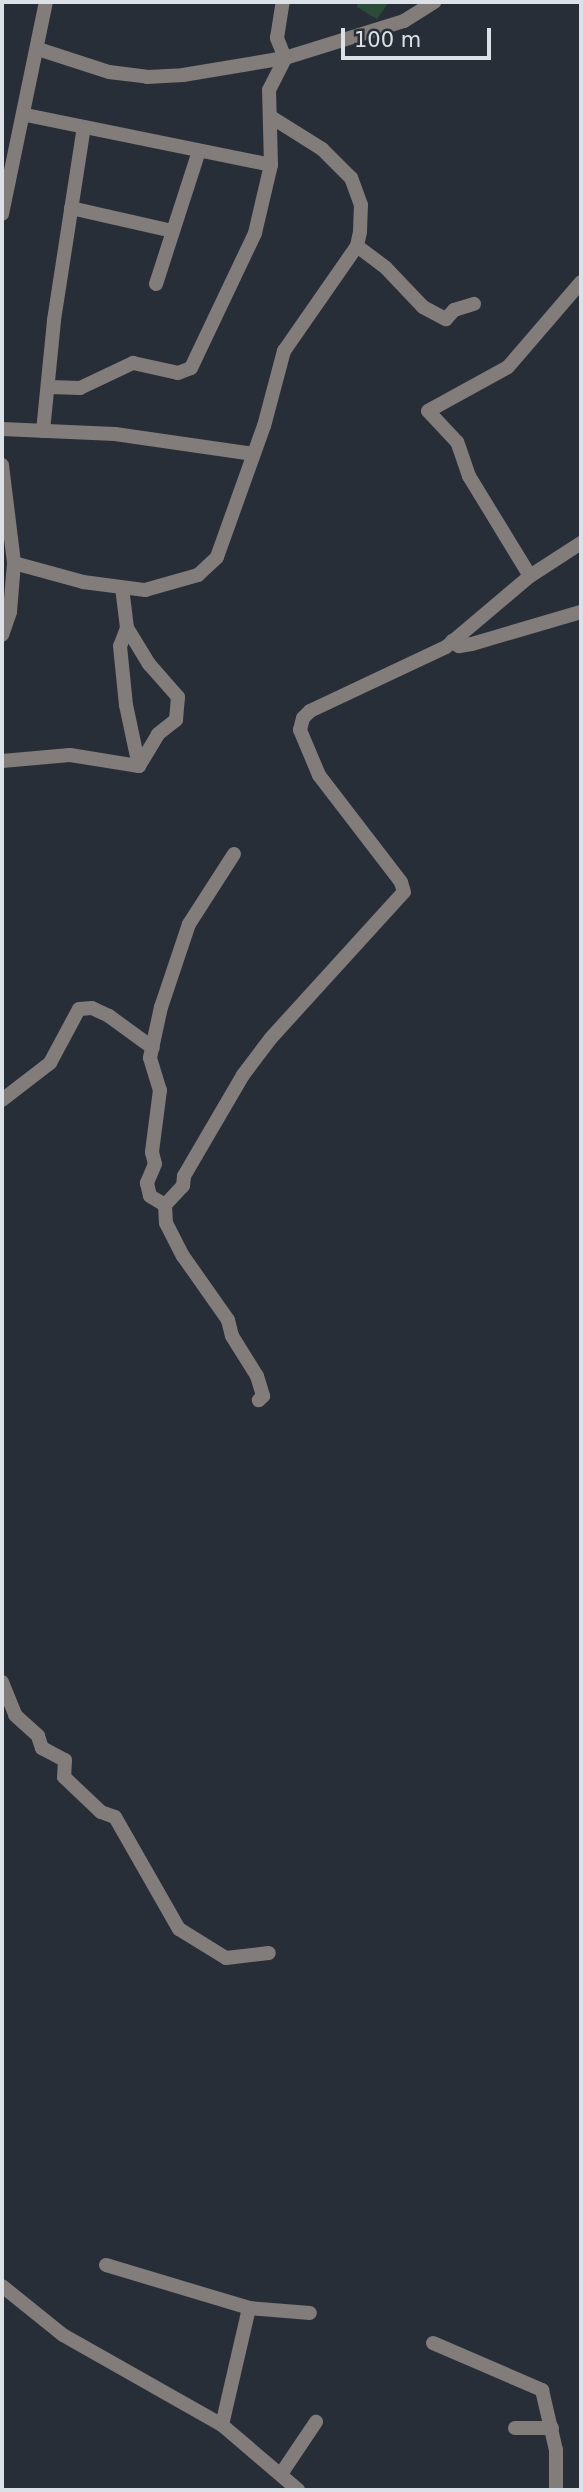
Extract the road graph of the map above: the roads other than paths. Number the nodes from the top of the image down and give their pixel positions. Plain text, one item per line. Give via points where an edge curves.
1 (46, 2) edge
2 (283, 2) edge
3 (434, 2) edge
4 (38, 49) junction
5 (285, 58) junction
6 (26, 115) junction
7 (271, 117) junction
8 (84, 127) junction
9 (199, 151) junction
10 (271, 165) junction
11 (71, 208) junction
12 (2, 214) edge
13 (172, 231) junction
14 (357, 246) junction
15 (581, 282) edge
16 (156, 284) dead end
17 (474, 304) dead end
18 (49, 387) junction
19 (2, 429) edge
20 (43, 431) junction
21 (254, 454) junction
22 (2, 465) edge
23 (581, 543) edge
24 (14, 563) junction
25 (530, 576) junction
26 (122, 590) junction
27 (581, 612) edge
28 (127, 628) junction
29 (2, 635) edge
30 (452, 641) junction
31 (2, 761) edge
32 (139, 766) junction
33 (234, 854) dead end
34 (153, 1048) junction
35 (2, 1100) edge
36 (165, 1205) junction
37 (259, 1400) dead end
38 (2, 1682) edge
39 (269, 1953) dead end
40 (106, 2265) dead end
41 (2, 2286) edge
42 (249, 2308) junction
43 (310, 2313) dead end
44 (433, 2343) dead end
45 (316, 2421) dead end
46 (222, 2426) junction
47 (514, 2428) dead end
48 (551, 2428) junction
49 (281, 2474) junction
50 (298, 2490) edge
51 (556, 2490) edge

1 - 4 street
2 - 5 street via 278,38
3 - 5 street via 404,21
4 - 5 street via 108,72 147,77
4 - 6 street
5 - 7 street via 269,90
6 - 8 street
6 - 12 street
7 - 10 street
7 - 14 street via 322,149 351,178 361,205
8 - 9 street
8 - 11 street
9 - 10 street
9 - 13 street
10 - 18 street via 255,233 191,368 178,373 132,363 80,388
11 - 13 street
11 - 18 street
13 - 16 street
14 - 17 street via 386,268 423,307 446,319
14 - 21 street via 284,351
15 - 25 street via 508,367 428,411 457,442 469,477
18 - 20 street
19 - 20 street
20 - 21 street via 115,434
21 - 26 street via 238,507 210,567 183,581
22 - 24 street
23 - 25 street
24 - 26 street
24 - 29 street via 10,612
25 - 30 street
26 - 28 street
27 - 30 street via 472,644 459,646
28 - 32 street via 120,646 125,705
28 - 32 street via 178,697 176,720 158,734
30 - 36 street via 416,665 322,705 303,718 300,730 318,775 401,882 404,892 243,1074 184,1176 183,1186
31 - 32 street via 70,755
33 - 34 street via 190,924 161,1007
34 - 35 street via 109,1016 92,1008 79,1009 50,1063
34 - 36 street via 149,1066 160,1090 152,1152 155,1164 148,1184 150,1196
36 - 37 street via 166,1223 228,1320 232,1336 257,1376 263,1396
38 - 39 street via 15,1715 38,1736 42,1748 65,1760 64,1777 101,1812 116,1817 179,1929 226,1958
40 - 42 street
41 - 46 street via 64,2335
42 - 43 street
42 - 46 street
44 - 48 street via 542,2390
45 - 49 street
46 - 49 street
47 - 48 street
48 - 51 street
49 - 50 street

